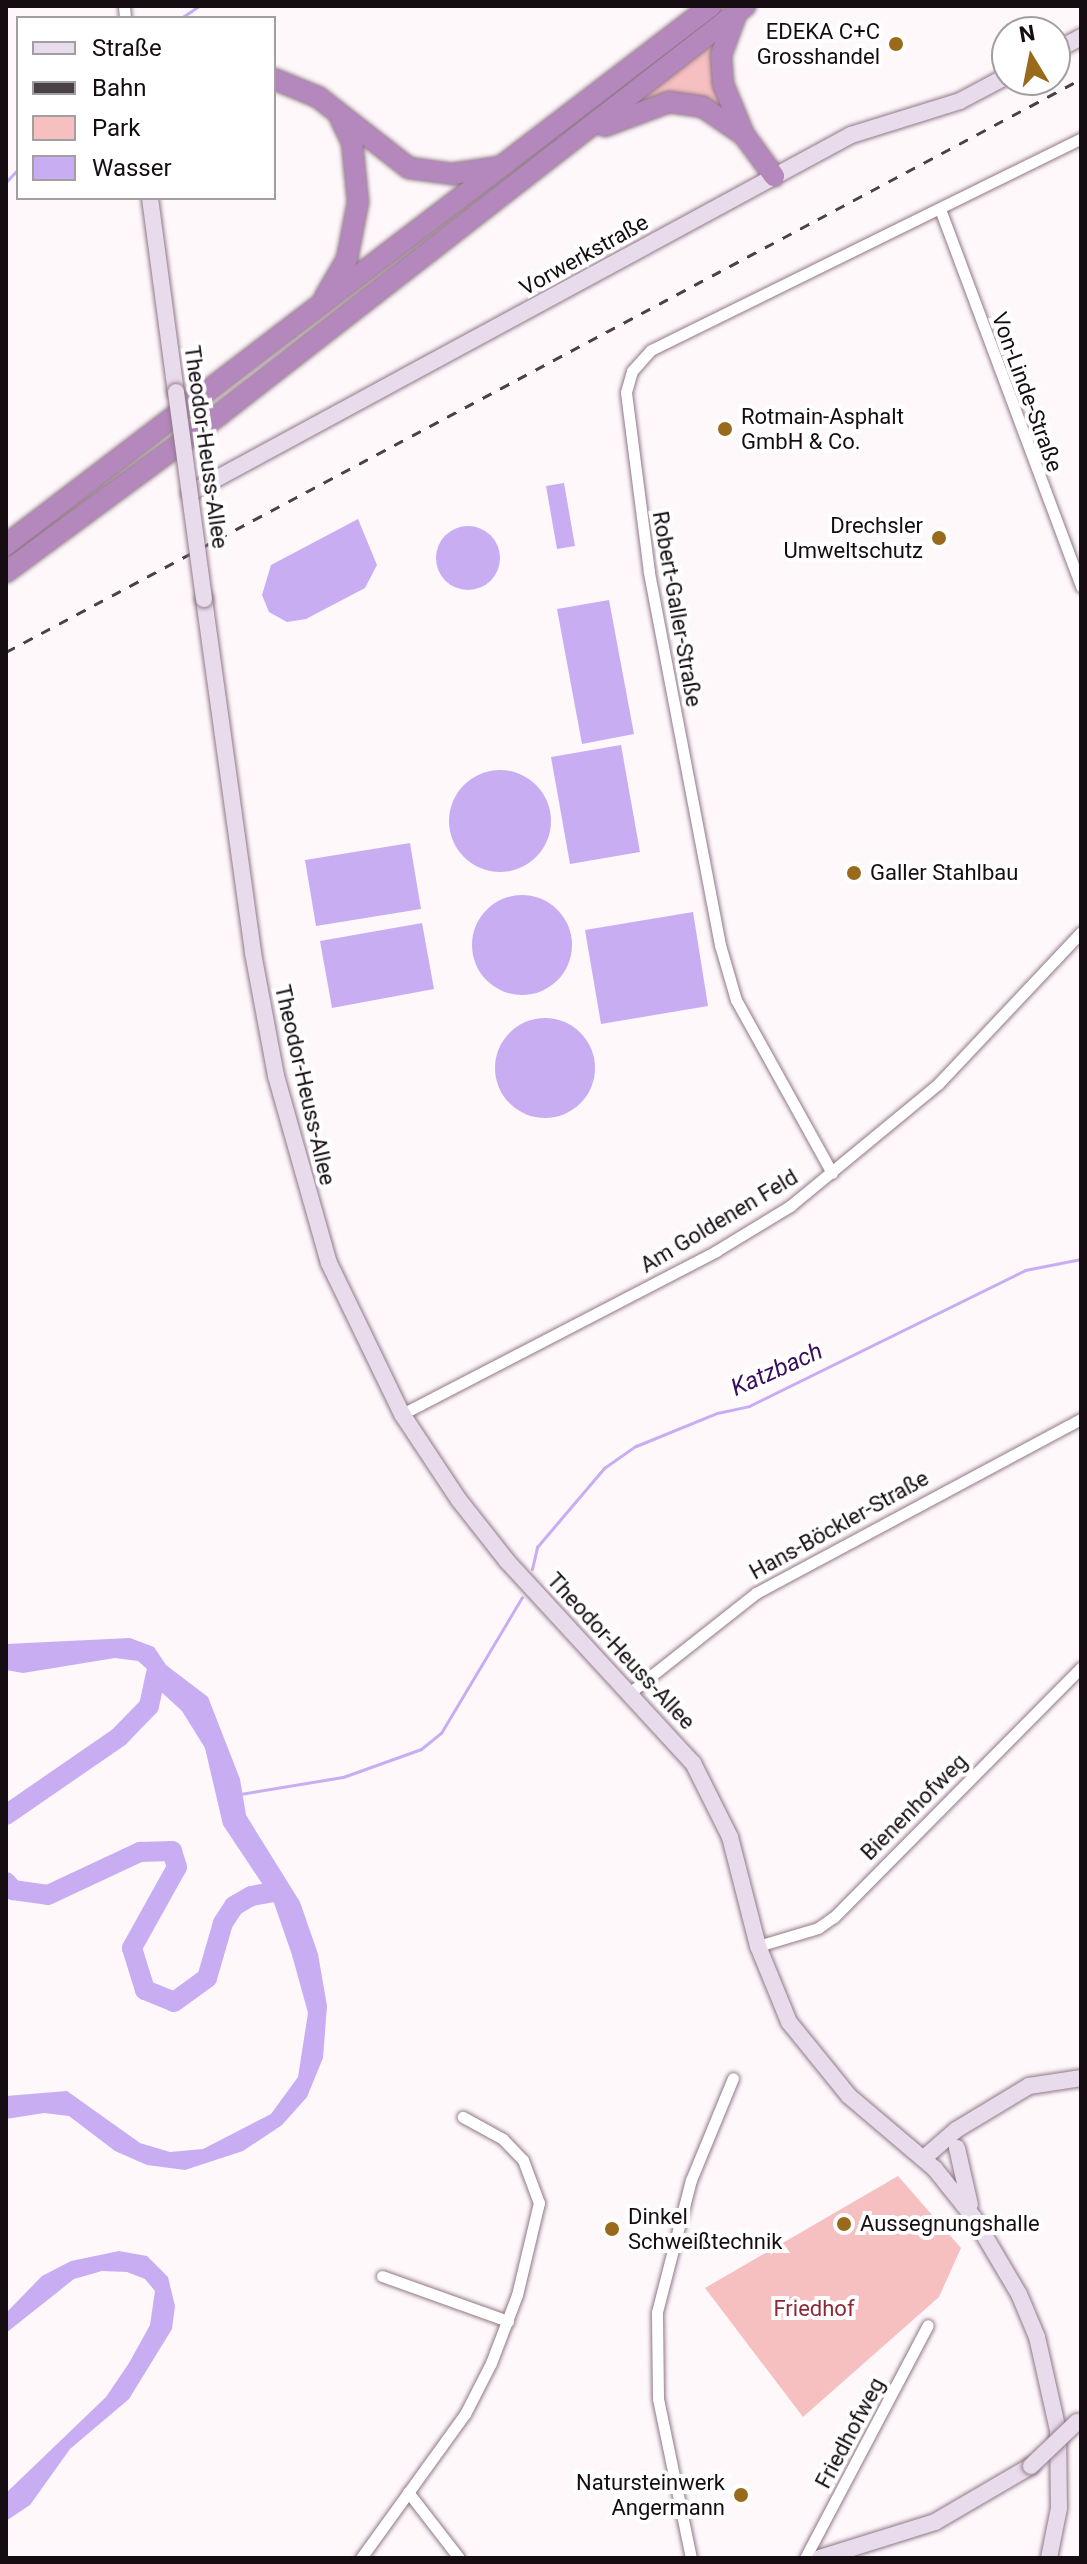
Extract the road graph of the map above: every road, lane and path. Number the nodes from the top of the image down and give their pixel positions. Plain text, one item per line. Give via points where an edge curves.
1 (711, 6) edge
2 (741, 9) edge
3 (276, 80) edge
4 (991, 85) edge
5 (339, 115) junction
6 (744, 135) junction
7 (1081, 138) edge
8 (569, 143) junction
9 (503, 167) junction
10 (774, 176) junction
11 (150, 200) edge
12 (940, 209) junction
13 (319, 307) junction
14 (190, 493) junction
15 (6, 545) edge
16 (6, 572) edge
17 (1081, 586) edge
18 (1081, 932) edge
19 (832, 1173) junction
20 (402, 1414) junction
21 (1081, 1419) edge
22 (1081, 1667) edge
23 (632, 1691) junction
24 (758, 1946) junction
25 (733, 2078) dead end
26 (1081, 2078) edge
27 (463, 2117) dead end
28 (977, 2120) junction
29 (957, 2148) junction
30 (929, 2164) junction
31 (974, 2218) junction
32 (382, 2276) dead end
33 (508, 2321) junction
34 (928, 2325) dead end
35 (1079, 2420) edge
36 (408, 2492) junction
37 (361, 2558) edge
38 (459, 2558) edge
39 (691, 2558) edge
40 (805, 2558) edge
41 (820, 2558) edge
42 (1049, 2558) edge

1 - 9 highway
2 - 6 highway via 720,68
2 - 8 highway
3 - 5 highway via 318,97
4 - 10 main road, Vorwerkstraße via 960,101 851,135
5 - 9 highway via 409,168 452,174
5 - 13 highway via 352,142 358,202 347,259
6 - 8 highway via 703,107 669,102
6 - 10 highway
7 - 12 street, Robert-Galler-Straße
8 - 16 highway
9 - 13 highway
10 - 14 main road, Vorwerkstraße
11 - 14 main road, Theodor-Heuss-Allee, bridge
12 - 17 street, Von-Linde-Straße
12 - 19 street, Robert-Galler-Straße via 651,350 632,371 626,392 649,572 720,945 736,1000
13 - 15 highway
14 - 20 main road, Theodor-Heuss-Allee, bridge via 253,953 295,1157 329,1263
18 - 19 street, Am Goldenen Feld via 938,1084
19 - 20 street, Am Goldenen Feld via 716,1251
20 - 23 main road, Theodor-Heuss-Allee via 507,1561
21 - 23 street, Hans-Böckler-Straße via 756,1593
22 - 24 street, Bienenhofweg via 834,1917 818,1928
23 - 24 main road, Theodor-Heuss-Allee via 693,1763 718,1810
24 - 30 main road, Theodor-Heuss-Allee via 789,2022 809,2051 849,2096
25 - 39 street via 691,2180 657,2312 658,2398
26 - 28 main road via 1029,2086
27 - 33 street via 503,2139 523,2160 539,2203
28 - 29 main road
28 - 30 main road via 946,2137
29 - 30 main road
29 - 31 main road
30 - 31 main road, Theodor-Heuss-Allee
31 - 42 main road via 1019,2294 1049,2387 1058,2430 1059,2508
32 - 33 street
33 - 36 street via 465,2414
34 - 40 street, Friedhofweg
35 - 41 main road, bridge via 1031,2466 935,2522
36 - 37 street
36 - 38 street

